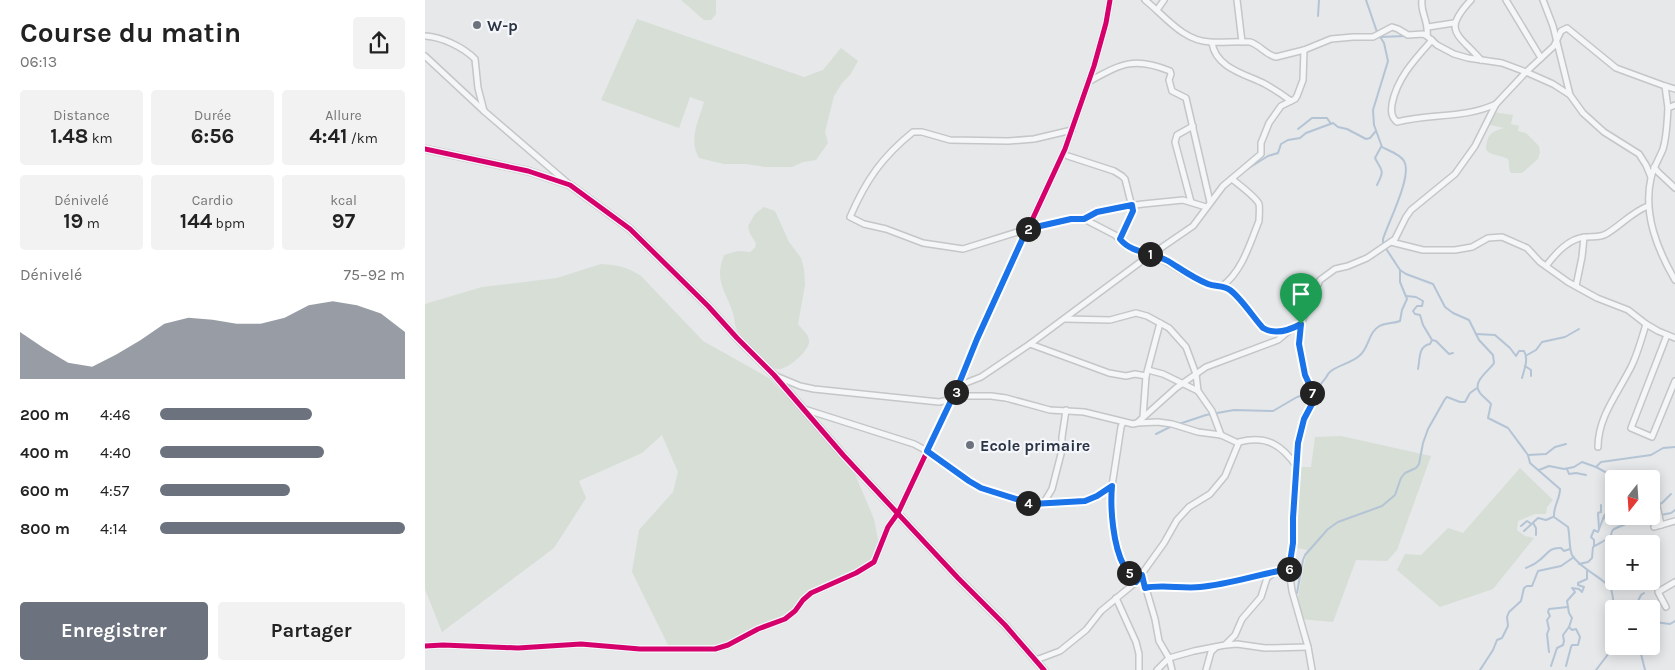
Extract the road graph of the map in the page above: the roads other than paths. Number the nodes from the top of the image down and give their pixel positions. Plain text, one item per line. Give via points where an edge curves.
1 (1110, 0) edge
2 (1145, 0) edge
3 (1164, 0) edge
4 (1237, 0) edge
5 (1422, 0) edge
6 (1471, 0) edge
7 (1506, 0) edge
8 (1543, 0) edge
9 (1157, 10) junction
10 (1454, 23) junction
11 (1428, 27) junction
12 (425, 36) edge
13 (1427, 36) junction
14 (1432, 40) junction
15 (1212, 42) junction
16 (1242, 42) junction
17 (1557, 42) junction
18 (1305, 50) junction
19 (425, 56) edge
20 (1541, 58) junction
21 (1481, 60) junction
22 (1526, 72) junction
23 (1088, 82) junction
24 (1665, 86) junction
25 (1675, 89) edge
26 (1570, 95) junction
27 (1291, 101) junction
28 (1496, 104) junction
29 (1675, 105) edge
30 (1668, 108) junction
31 (484, 111) junction
32 (1193, 126) junction
33 (1072, 130) junction
34 (425, 149) edge
35 (1069, 156) dead end
36 (1654, 167) junction
37 (1651, 177) junction
38 (1231, 179) junction
39 (570, 185) junction
40 (1675, 188) edge
41 (1191, 202) junction
42 (1210, 202) junction
43 (1132, 205) junction
44 (1206, 206) junction
45 (1648, 206) junction
46 (1084, 219) junction
47 (1027, 229) junction
48 (1584, 237) junction
49 (1120, 239) junction
50 (1391, 242) junction
51 (1151, 254) junction
52 (1546, 266) junction
53 (1675, 280) edge
54 (1222, 286) junction
55 (1577, 286) junction
56 (1065, 319) junction
57 (1160, 323) junction
58 (1301, 324) junction
59 (1646, 324) junction
60 (1290, 330) junction
61 (1667, 335) junction
62 (1675, 338) edge
63 (1030, 344) junction
64 (1147, 373) junction
65 (1196, 374) junction
66 (774, 375) junction
67 (1675, 382) edge
68 (1182, 383) junction
69 (958, 386) junction
70 (1198, 391) junction
71 (952, 399) junction
72 (804, 409) junction
73 (1066, 410) junction
74 (1143, 417) junction
75 (1123, 422) junction
76 (1137, 422) junction
77 (1221, 436) junction
78 (1238, 443) junction
79 (1598, 447) dead end
80 (927, 451) junction
81 (1297, 468) junction
82 (1112, 486) junction
83 (1043, 504) junction
84 (898, 513) junction
85 (1660, 520) edge
86 (1675, 521) edge
87 (1661, 525) junction
88 (1654, 527) dead end
89 (1289, 569) junction
90 (1273, 573) junction
91 (1142, 575) junction
92 (1136, 582) junction
93 (1675, 582) edge
94 (1145, 588) junction
95 (1116, 598) junction
96 (1666, 607) dead end
97 (1225, 645) junction
98 (425, 646) edge
99 (1217, 647) junction
100 (1308, 647) junction
101 (1169, 658) junction
102 (1036, 660) junction
103 (1044, 670) edge
104 (1139, 670) edge
105 (1157, 670) edge
106 (1172, 670) edge
107 (1206, 670) edge
108 (1312, 670) edge

1 - 23 street
2 - 9 street
3 - 9 street
4 - 16 street
5 - 11 street
6 - 10 street
7 - 20 street
8 - 17 street
9 - 15 street via 1193,39
10 - 11 street
10 - 21 street via 1457,34
11 - 13 street
12 - 31 street via 454,44 475,59
13 - 14 street
13 - 18 street via 1409,35 1392,27 1373,37 1331,40
14 - 21 street via 1454,54
14 - 28 street via 1404,73 1392,108 1394,120 1465,114
15 - 16 street
15 - 27 street via 1215,53 1226,65
16 - 18 street via 1255,43 1276,57
17 - 20 street
17 - 24 street via 1559,33 1567,28 1615,68
17 - 26 street
18 - 27 street via 1303,80 1297,96
19 - 31 street
20 - 22 street
21 - 22 street
22 - 26 street
22 - 28 street
23 - 32 street via 1125,64 1146,62 1167,70 1171,74 1172,91 1186,98
23 - 33 street
24 - 25 street
24 - 30 street
26 - 37 street via 1583,113 1604,132 1639,154
27 - 38 street via 1281,106 1269,123 1263,136 1261,154
28 - 50 street via 1475,146 1455,174 1411,210
29 - 30 street
30 - 36 street via 1663,149
31 - 39 street
32 - 41 street via 1177,135 1175,142
32 - 42 street
33 - 47 street
33 - 47 street via 1008,141 950,140 913,132 873,172 850,217 923,243 963,249
34 - 39 street via 528,171
35 - 43 street via 1119,174 1125,179
36 - 37 street
36 - 40 street
37 - 45 street
38 - 42 street
38 - 54 street via 1256,200 1259,221 1238,270
39 - 66 street via 647,244
41 - 43 street
41 - 44 street
42 - 44 street
43 - 46 street via 1097,212
43 - 49 street via 1133,211
44 - 51 street via 1193,226
45 - 48 street via 1603,236
45 - 53 street via 1656,241
46 - 47 street
46 - 49 street
47 - 69 street
48 - 52 street via 1562,248
48 - 55 street
49 - 51 street via 1132,250
50 - 52 street via 1423,250 1464,249 1488,238 1502,237 1527,248
50 - 58 street via 1367,258 1335,269 1320,280
51 - 54 street via 1211,285
51 - 56 street
52 - 55 street
54 - 60 street via 1231,291 1263,328
55 - 59 street via 1628,310
56 - 57 street via 1110,320 1136,313
56 - 63 street
57 - 64 street
57 - 65 street via 1176,334 1186,347
58 - 60 street
58 - 81 street via 1299,344 1313,398 1298,443
59 - 61 street
59 - 79 street via 1633,364 1601,422
60 - 65 street via 1278,340 1206,367
61 - 62 street
61 - 67 street via 1631,428 1652,437
63 - 64 street via 1109,373 1126,376
63 - 69 street via 981,377
64 - 68 street via 1163,374
64 - 74 street
65 - 68 street
65 - 70 street
66 - 71 street via 814,389 939,402
66 - 72 street
68 - 70 street
68 - 74 street
69 - 71 street
70 - 77 street via 1212,411
71 - 73 street via 977,395 1006,398 1050,410
71 - 80 street
72 - 80 street via 907,441
72 - 84 street
73 - 75 street
73 - 83 street via 1063,450 1052,489
74 - 76 street
75 - 76 street
75 - 82 street
76 - 77 street via 1172,424
77 - 78 street
78 - 81 street via 1262,440 1276,444 1289,454
78 - 91 street via 1225,476 1210,494 1189,507 1177,520
80 - 83 street via 981,488 1032,504
80 - 84 street
81 - 89 street
82 - 83 street via 1089,500
82 - 92 street via 1111,513 1119,553
84 - 98 street via 888,527 874,562 856,574 811,593 785,619 715,649 640,649 581,644 518,648
84 - 102 street
85 - 87 street
86 - 87 street
87 - 88 street
89 - 90 street
89 - 100 street
90 - 94 street via 1220,585
90 - 97 street via 1265,581 1261,597 1242,618 1235,635
91 - 92 street
91 - 94 street
92 - 95 street
93 - 96 street via 1658,592
94 - 101 street via 1159,641
95 - 102 street via 1086,630 1060,651
95 - 104 street via 1136,642
97 - 99 street
97 - 100 street
99 - 101 street
99 - 107 street via 1211,652
100 - 108 street
101 - 105 street
101 - 106 street
102 - 103 street

